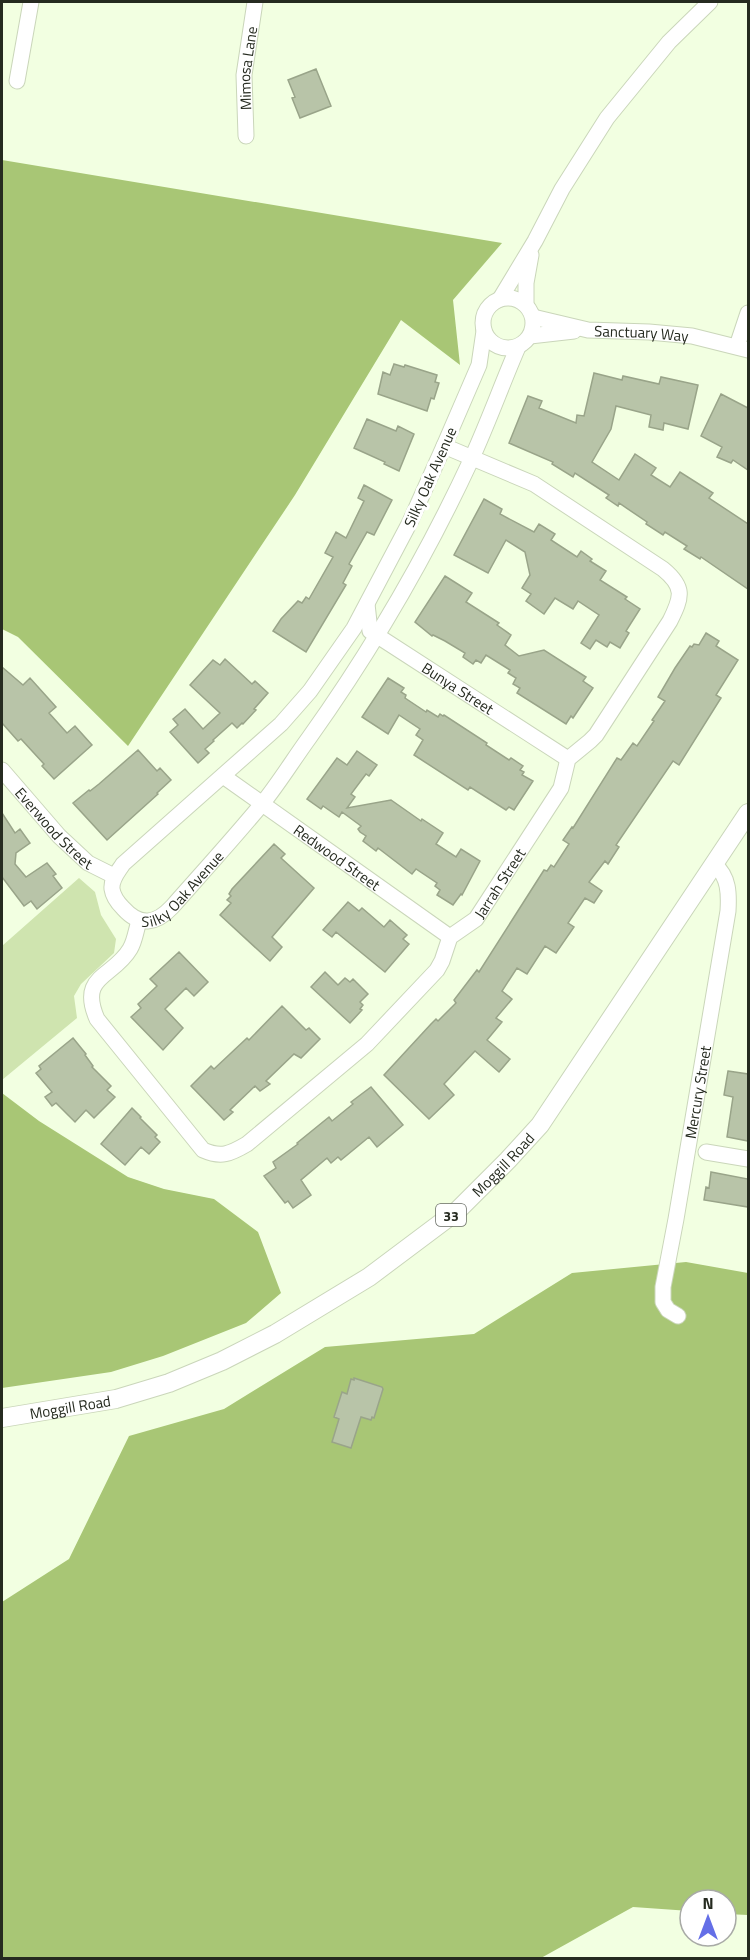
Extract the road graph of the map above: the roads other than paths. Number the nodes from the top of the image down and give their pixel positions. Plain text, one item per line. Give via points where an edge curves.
1 (31, 2) edge
2 (255, 2) edge
3 (710, 2) edge
4 (18, 81) dead end
5 (246, 136) dead end
6 (535, 241) junction
7 (500, 299) junction
8 (529, 311) junction
9 (748, 313) edge
10 (588, 330) junction
11 (483, 331) junction
12 (530, 336) junction
13 (518, 347) junction
14 (743, 348) edge
15 (444, 446) junction
16 (472, 458) junction
17 (367, 604) junction
18 (377, 636) junction
19 (568, 759) junction
20 (2, 770) edge
21 (223, 776) junction
22 (263, 803) junction
23 (748, 813) edge
24 (715, 865) junction
25 (114, 876) junction
26 (139, 921) junction
27 (450, 937) junction
28 (706, 1152) dead end
29 (748, 1159) edge
30 (678, 1316) dead end
31 (2, 1418) edge

1 - 4 street
2 - 5 street, Mimosa Lane via 244,75
3 - 6 street, Silky Oak Avenue via 669,42 607,118 561,189
6 - 7 street, Silky Oak Avenue
6 - 8 street, Silky Oak Avenue via 526,283
7 - 8 street via 514,298
7 - 11 street, Silky Oak Avenue via 487,308
8 - 10 street, Sanctuary Way
8 - 12 street, Silky Oak Avenue via 534,323
9 - 14 street
10 - 12 street
10 - 14 street, Sanctuary Way via 692,336
11 - 13 street via 501,347
11 - 15 street, Silky Oak Avenue via 479,364
12 - 13 street, Silky Oak Avenue
13 - 16 street, Silky Oak Avenue
15 - 16 street
15 - 17 street, Silky Oak Avenue
16 - 18 street, Silky Oak Avenue via 434,536
16 - 19 street via 523,478 548,493 663,569 675,579 680,593 670,621 596,735
17 - 18 street via 370,631
17 - 21 street, Silky Oak Avenue via 298,705
18 - 19 street, Bunya Street
18 - 22 street, Silky Oak Avenue
19 - 27 street, Jarrah Street via 561,788 476,919
20 - 25 street, Everwood Street via 88,863
21 - 22 street, Redwood Street
21 - 25 street, Silky Oak Avenue
22 - 26 street, Silky Oak Avenue via 163,916
22 - 27 street, Redwood Street
23 - 24 main road, Moggill Road / 33
24 - 30 street, Mercury Street via 727,882 728,911 663,1287 663,1302
24 - 31 main road, Moggill Road / 33 via 540,1125 457,1211 369,1277 222,1361 116,1399
25 - 26 street, Silky Oak Avenue via 112,888 117,901
26 - 27 street via 130,949 94,986 90,996 92,1008 203,1150 223,1155 247,1144 368,1044 437,970
28 - 29 street

